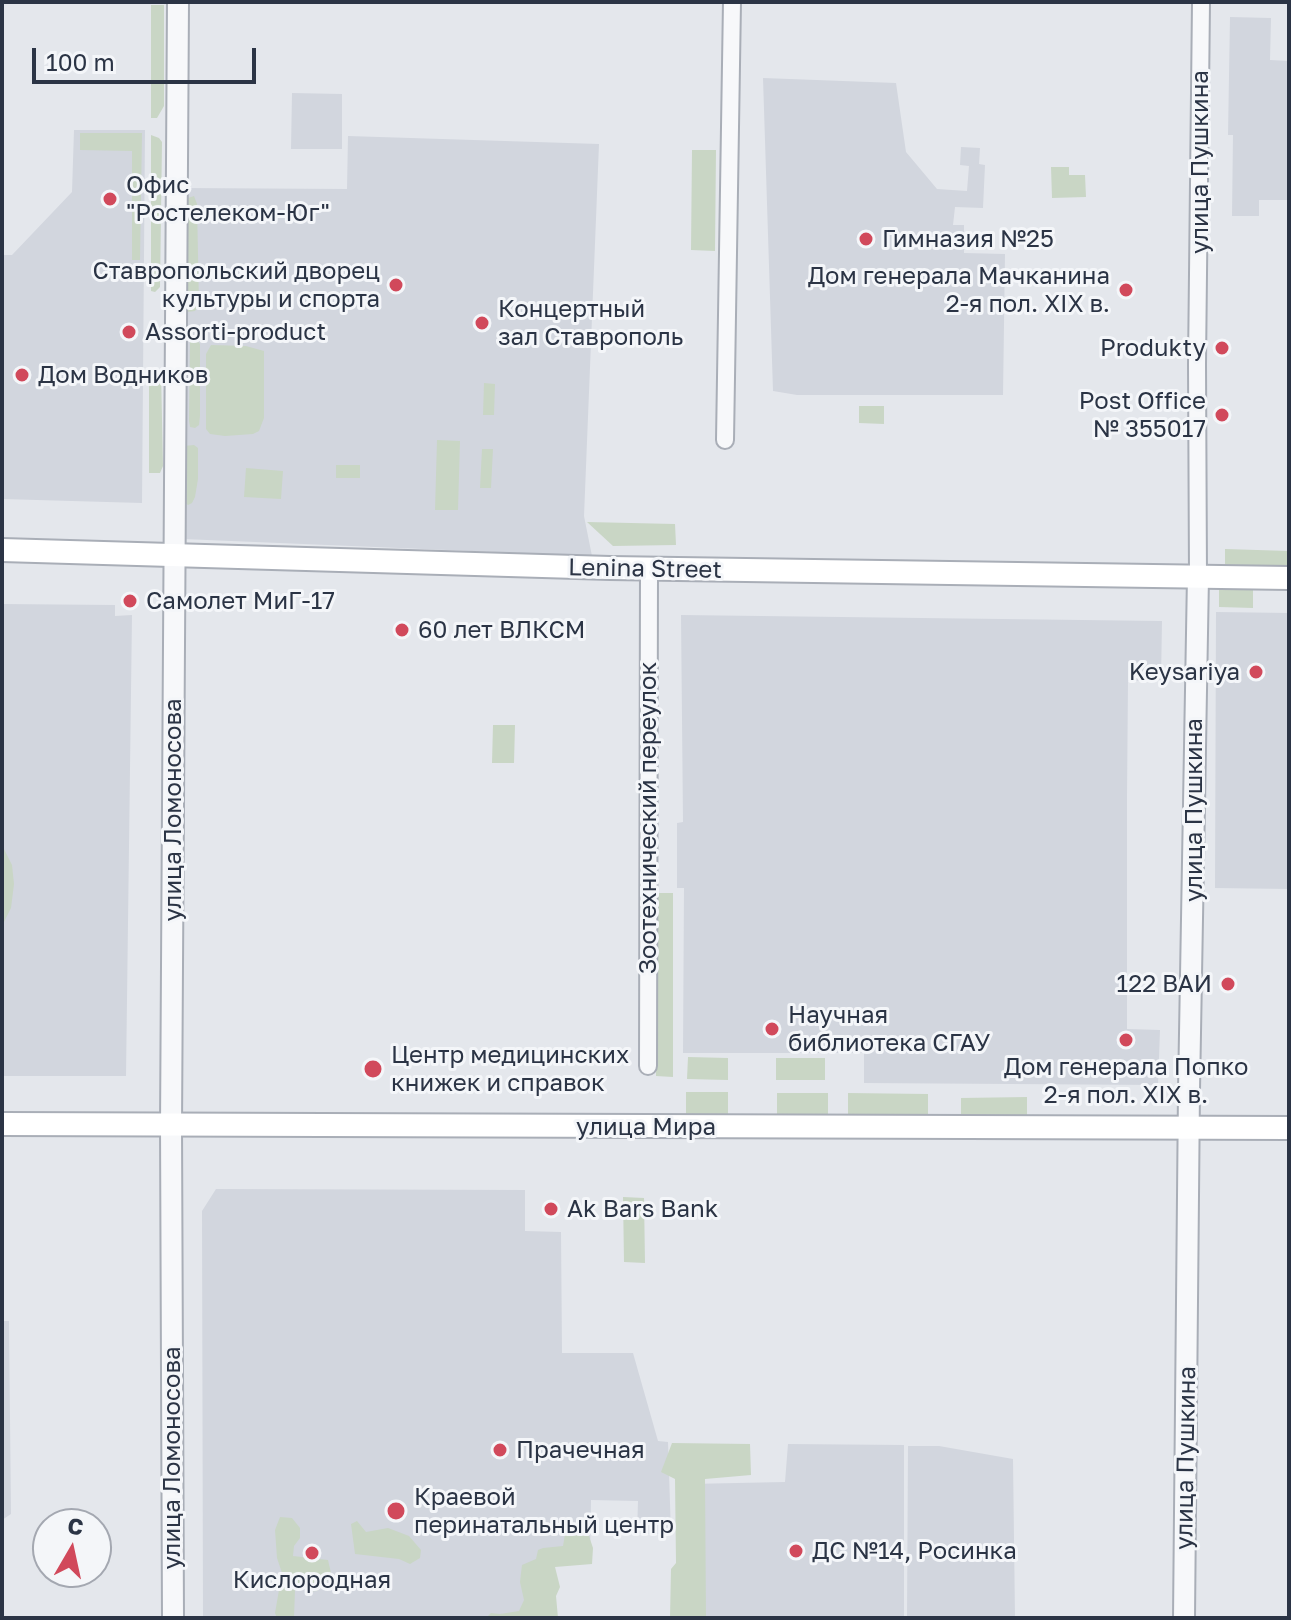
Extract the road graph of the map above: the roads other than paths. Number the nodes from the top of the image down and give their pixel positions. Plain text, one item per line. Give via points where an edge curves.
1 (178, 2) edge
2 (732, 2) edge
3 (1201, 2) edge
4 (725, 440) dead end
5 (2, 550) edge
6 (175, 556) junction
7 (649, 569) junction
8 (1198, 576) junction
9 (1289, 578) edge
10 (648, 1066) dead end
11 (2, 1124) edge
12 (171, 1125) junction
13 (1289, 1128) edge
14 (1189, 1129) junction
15 (173, 1618) edge
16 (1184, 1618) edge

1 - 6 street, улица Ломоносова
2 - 4 street
3 - 8 street, улица Пушкина
5 - 6 main road, Lenina Street
6 - 7 main road, Lenina Street
6 - 12 street, улица Ломоносова
7 - 8 main road, Lenina Street
7 - 10 street, Зоотехнический переулок
8 - 9 main road, Lenina Street
8 - 14 street, улица Пушкина
11 - 12 main road, улица Мира
12 - 14 main road, улица Мира
12 - 15 street, улица Ломоносова
13 - 14 main road, улица Мира
14 - 16 street, улица Пушкина

